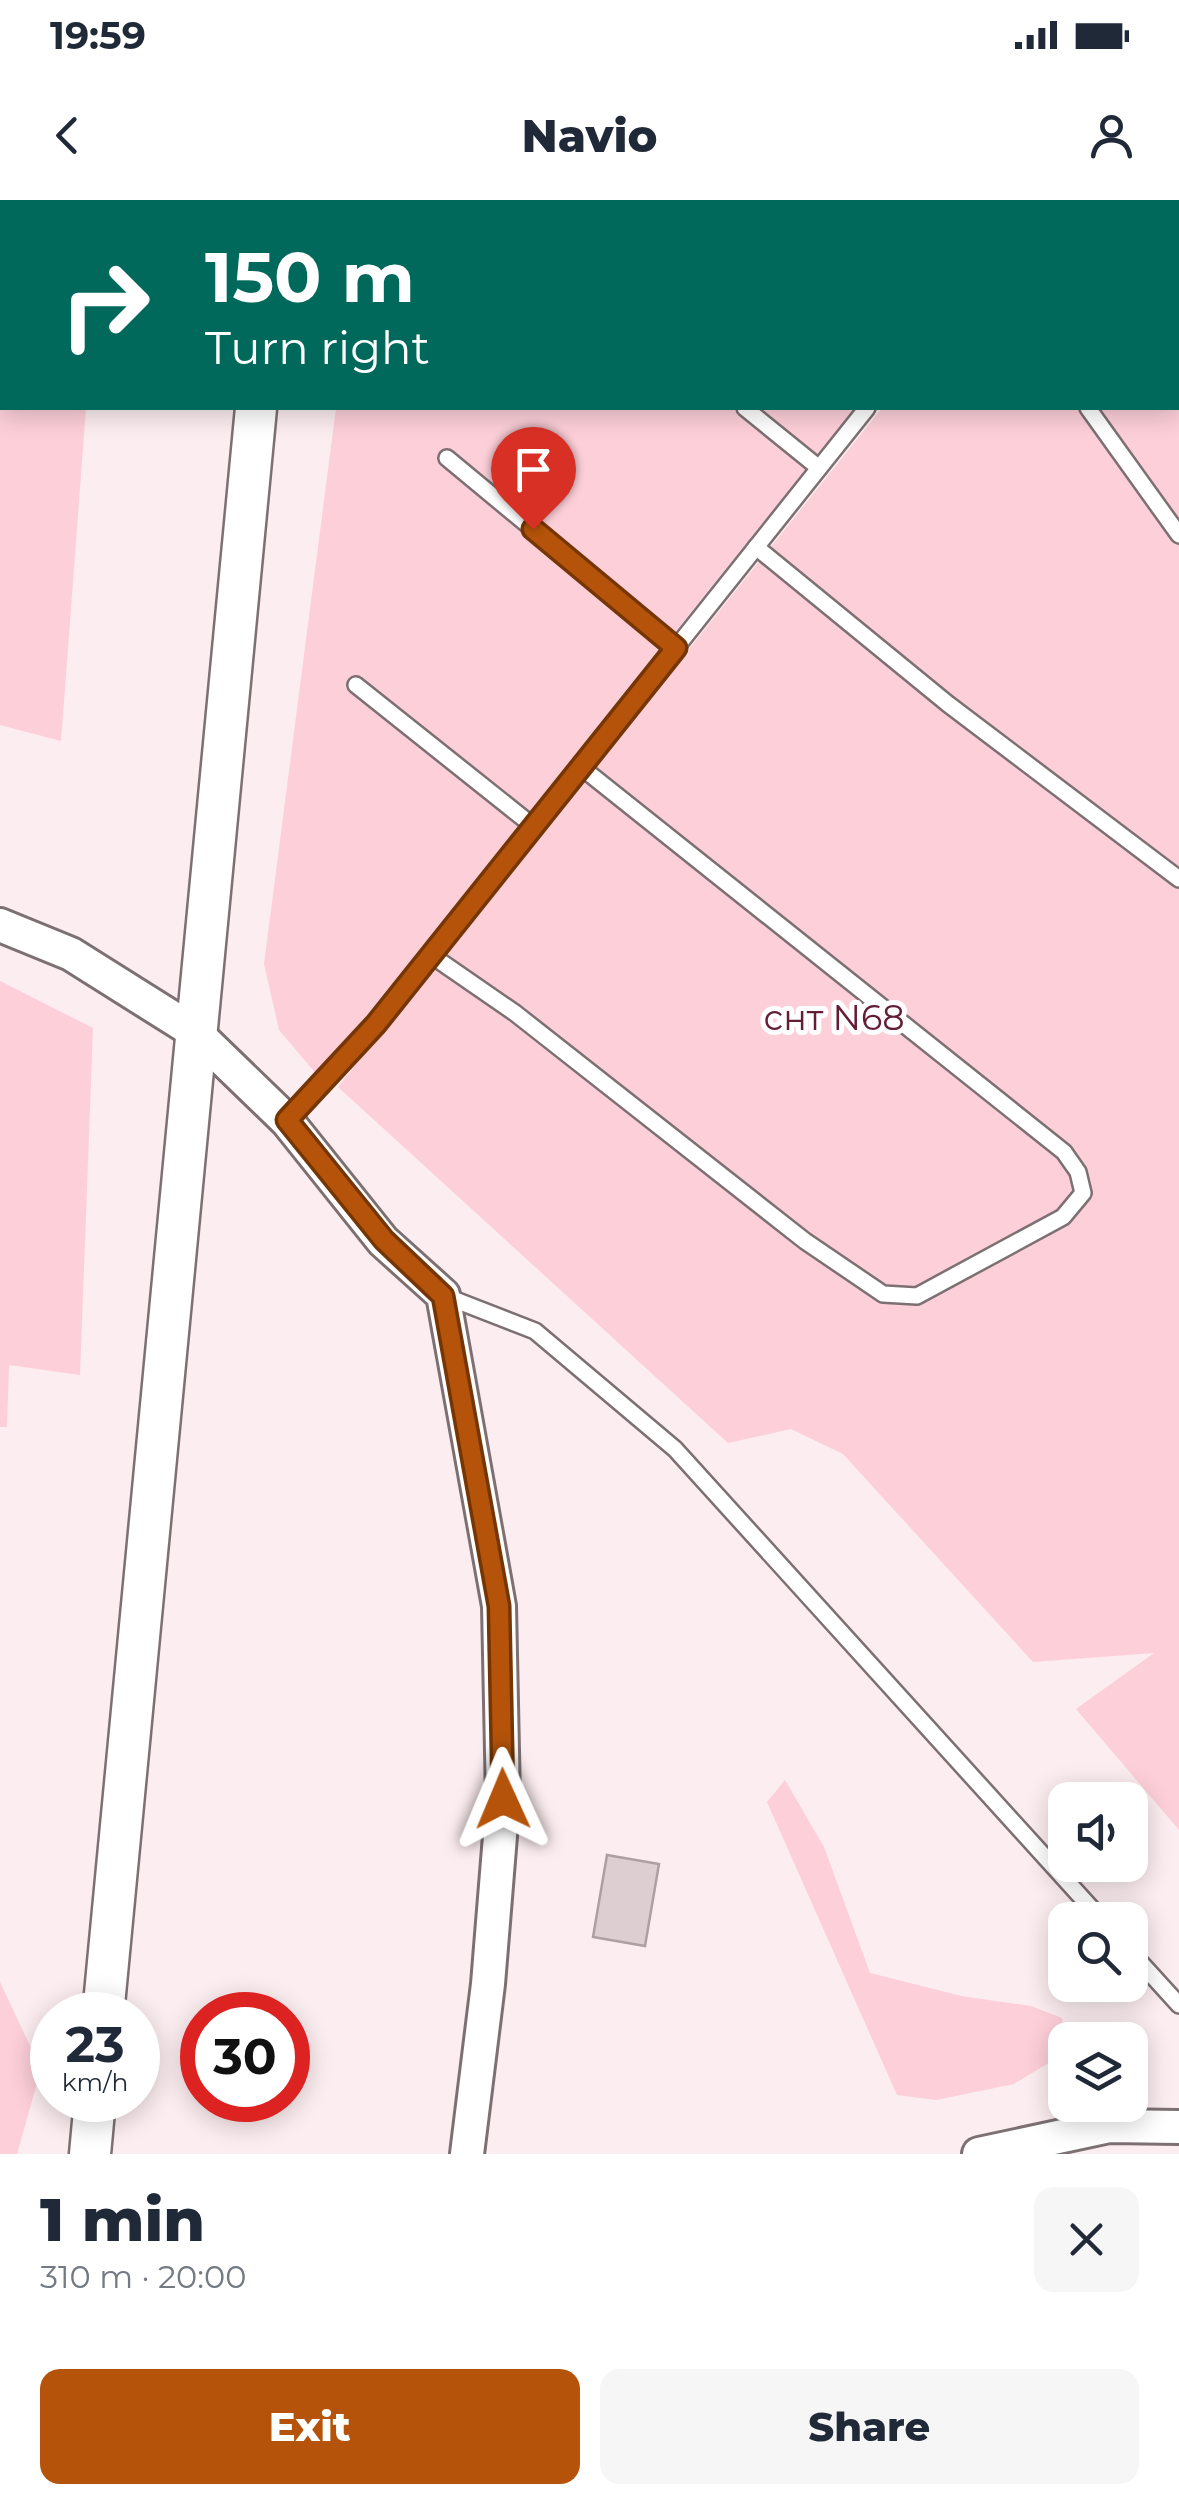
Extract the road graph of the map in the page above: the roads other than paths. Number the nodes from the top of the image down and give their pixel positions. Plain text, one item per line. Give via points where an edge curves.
1 (256, 410) edge
2 (747, 410) edge
3 (865, 410) edge
4 (1089, 410) edge
5 (447, 458) dead end
6 (819, 468) junction
7 (1179, 535) edge
8 (756, 547) junction
9 (676, 648) junction
10 (356, 685) dead end
11 (581, 767) junction
12 (534, 826) junction
13 (1179, 879) edge
14 (0, 925) edge
15 (431, 954) junction
16 (195, 1032) junction
17 (287, 1120) junction
18 (443, 1296) junction
19 (1086, 1902) edge
20 (1148, 1971) edge
21 (105, 1992) edge
22 (1179, 2005) edge
23 (93, 2122) edge
24 (1179, 2127) edge
25 (90, 2154) edge
26 (466, 2154) edge
27 (979, 2154) edge

1 - 16 street
2 - 6 lane
3 - 6 lane
4 - 7 lane
5 - 9 lane
6 - 8 lane
8 - 9 lane
8 - 13 lane
9 - 11 lane
10 - 12 lane
11 - 12 lane
11 - 15 lane via 1064,1152 1083,1193 1063,1217 917,1296 883,1294
12 - 15 lane
14 - 16 street via 71,954
15 - 17 lane
16 - 17 street
16 - 21 street
17 - 18 street via 384,1240
18 - 19 lane via 534,1330 675,1449
18 - 26 street via 499,1606 503,1799
20 - 22 lane
23 - 25 street
24 - 27 street via 1109,2126

